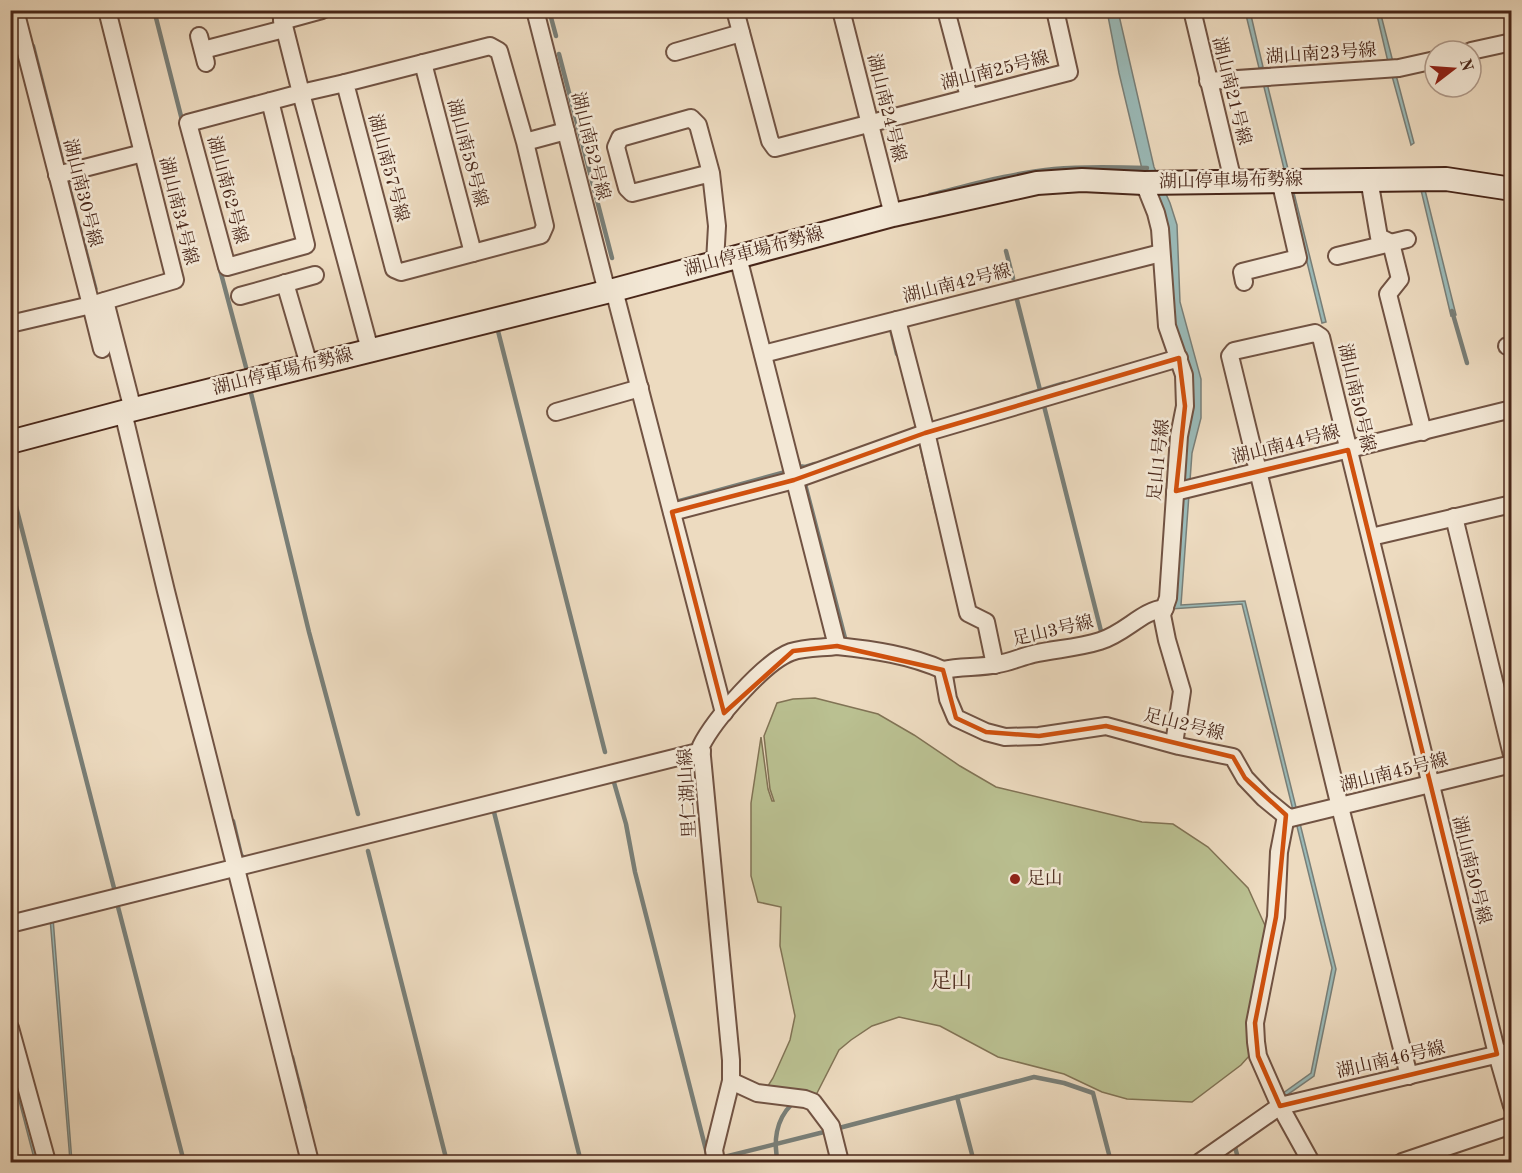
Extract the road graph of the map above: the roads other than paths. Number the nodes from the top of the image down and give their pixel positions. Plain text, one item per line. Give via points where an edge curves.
1 (15, 10) edge
2 (107, 10) edge
3 (322, 10) edge
4 (535, 10) edge
5 (735, 10) edge
6 (841, 10) edge
7 (946, 10) edge
8 (1055, 10) edge
9 (1192, 10) edge
10 (282, 20) edge
11 (741, 33) junction
12 (1512, 42) edge
13 (1483, 48) edge
14 (203, 50) dead end
15 (675, 52) dead end
16 (423, 63) junction
17 (1423, 63) edge
18 (1208, 81) junction
19 (345, 83) junction
20 (301, 93) junction
21 (969, 97) junction
22 (270, 101) junction
23 (870, 124) junction
24 (566, 131) junction
25 (525, 142) junction
26 (143, 153) junction
27 (711, 173) junction
28 (57, 175) junction
29 (1369, 179) junction
30 (1280, 180) junction
31 (1233, 181) junction
32 (1144, 183) junction
33 (1512, 189) edge
34 (894, 215) junction
35 (1407, 239) dead end
36 (1391, 243) junction
37 (473, 253) junction
38 (1161, 253) junction
39 (1337, 256) dead end
40 (738, 257) junction
41 (715, 262) junction
42 (315, 275) dead end
43 (1244, 282) dead end
44 (285, 283) junction
45 (610, 291) junction
46 (240, 296) dead end
47 (98, 303) junction
48 (897, 320) junction
49 (10, 324) edge
50 (102, 349) dead end
51 (370, 350) junction
52 (763, 354) junction
53 (1179, 358) junction
54 (309, 365) junction
55 (640, 388) junction
56 (1512, 409) edge
57 (128, 411) junction
58 (556, 412) dead end
59 (926, 432) junction
60 (1423, 432) junction
61 (10, 442) edge
62 (1348, 450) junction
63 (1259, 471) junction
64 (794, 480) junction
65 (1182, 491) junction
66 (1512, 504) edge
67 (672, 512) junction
68 (1454, 518) junction
69 (1371, 537) junction
70 (1165, 608) junction
71 (837, 646) junction
72 (995, 665) junction
73 (943, 670) junction
74 (724, 713) junction
75 (1174, 744) junction
76 (702, 751) junction
77 (1512, 755) edge
78 (1512, 764) edge
79 (1430, 784) junction
80 (1340, 807) junction
81 (1286, 816) junction
82 (235, 867) junction
83 (10, 924) edge
84 (10, 1028) edge
85 (1504, 1053) edge
86 (1409, 1076) junction
87 (731, 1082) junction
88 (1280, 1106) junction
89 (1512, 1106) edge
90 (1512, 1125) edge
91 (48, 1162) edge
92 (310, 1162) edge
93 (716, 1162) edge
94 (840, 1162) edge
95 (1200, 1162) edge
96 (1311, 1162) edge
97 (1402, 1162) edge

1 - 28 street, 湖山南30号線
2 - 26 street
3 - 10 street
4 - 24 street, 湖山南52号線
5 - 11 street
6 - 23 street, 湖山南24号線
7 - 21 street
8 - 21 street, 湖山南25号線 via 1070,72
9 - 18 street, 湖山南21号線
10 - 14 street
10 - 20 street
11 - 15 street
11 - 23 street, 湖山南25号線 via 775,148
12 - 13 street
16 - 19 street, 湖山南57号線
16 - 25 street, 湖山南57号線 via 490,46 499,51
16 - 37 street, 湖山南58号線
17 - 18 street, 湖山南23号線 via 1400,68
18 - 31 street, 湖山南21号線
19 - 20 street, 湖山南62号線
19 - 37 street, 湖山南57号線 via 394,269 401,272
20 - 22 street, 湖山南62号線
20 - 51 street
21 - 23 street, 湖山南25号線
22 - 22 street, 湖山南62号線 via 188,123 227,267 306,245
23 - 34 street, 湖山南24号線
24 - 25 street
24 - 45 street, 湖山南52号線
25 - 37 street, 湖山南57号線 via 545,226 541,235
26 - 28 street, 湖山南34号線
26 - 47 street, 湖山南34号線 via 175,280
27 - 27 street via 698,125 691,118 620,138 616,147 627,188 633,193
27 - 41 street via 717,226
28 - 47 street, 湖山南30号線
29 - 30 main road, 湖山停車場布勢線
29 - 33 main road, 湖山停車場布勢線 via 1446,179
29 - 36 street via 1379,237
30 - 31 main road, 湖山停車場布勢線
30 - 43 street via 1298,258 1242,272
31 - 32 main road, 湖山停車場布勢線
32 - 34 main road, 湖山停車場布勢線 via 1037,183
32 - 38 street, 足山1号線 via 1158,221
34 - 40 main road, 湖山停車場布勢線
35 - 36 street
36 - 39 street
36 - 60 street via 1400,279 1388,294
38 - 48 street, 湖山南42号線
38 - 53 street, 足山1号線 via 1167,326
40 - 41 main road, 湖山停車場布勢線
40 - 52 street
41 - 45 main road, 湖山停車場布勢線
42 - 44 street
44 - 46 street
44 - 54 street
45 - 51 main road, 湖山停車場布勢線
45 - 55 street, 湖山南52号線
47 - 49 street
47 - 50 street
47 - 57 street
48 - 52 street, 湖山南42号線
48 - 59 street
51 - 54 main road, 湖山停車場布勢線
52 - 64 street
53 - 59 street
53 - 65 street, 足山1号線 via 1185,406 1179,436
54 - 57 main road, 湖山停車場布勢線
55 - 58 street
55 - 67 street, 湖山南52号線
56 - 60 street, 湖山南44号線
57 - 61 main road, 湖山停車場布勢線
57 - 82 street
59 - 64 street
59 - 72 street via 968,613 986,622
60 - 62 street, 湖山南44号線
62 - 63 street, 湖山南44号線
62 - 63 street, 湖山南50号線 via 1321,337 1315,333 1234,351 1230,356
62 - 69 street, 湖山南50号線
63 - 65 street, 湖山南44号線
63 - 80 street, 湖山南50号線
64 - 67 street
64 - 71 street
65 - 70 street, 足山1号線
66 - 68 street
67 - 74 street, 湖山南52号線
68 - 69 street
68 - 77 street
69 - 79 street, 湖山南50号線
70 - 72 street, 足山3号線 via 1144,614 1132,626 1102,641
70 - 75 street, 足山1号線 via 1162,615 1167,640 1182,691
71 - 73 street via 903,656
71 - 74 street, 里仁湖山線 via 786,655
72 - 73 street, 足山3号線
73 - 75 street, 足山2号線 via 956,718 986,732 1005,737 1040,736 1106,726
74 - 76 street, 里仁湖山線 via 705,739
75 - 81 street, 足山2号線 via 1233,757 1251,784
76 - 82 street
76 - 87 street, 里仁湖山線
78 - 79 street, 湖山南45号線
79 - 80 street, 湖山南45号線
79 - 85 street, 湖山南50号線
80 - 81 street, 湖山南45号線
80 - 86 street, 湖山南50号線
81 - 88 street via 1279,852 1276,917 1255,1023 1258,1056
82 - 83 street
82 - 92 street
84 - 91 street
85 - 86 street, 湖山南46号線
85 - 89 street, 湖山南50号線
86 - 88 street, 湖山南46号線
87 - 93 street, 里仁湖山線 via 714,1150
87 - 94 street via 757,1093 813,1102 831,1126
88 - 95 street
88 - 96 street
90 - 97 street

